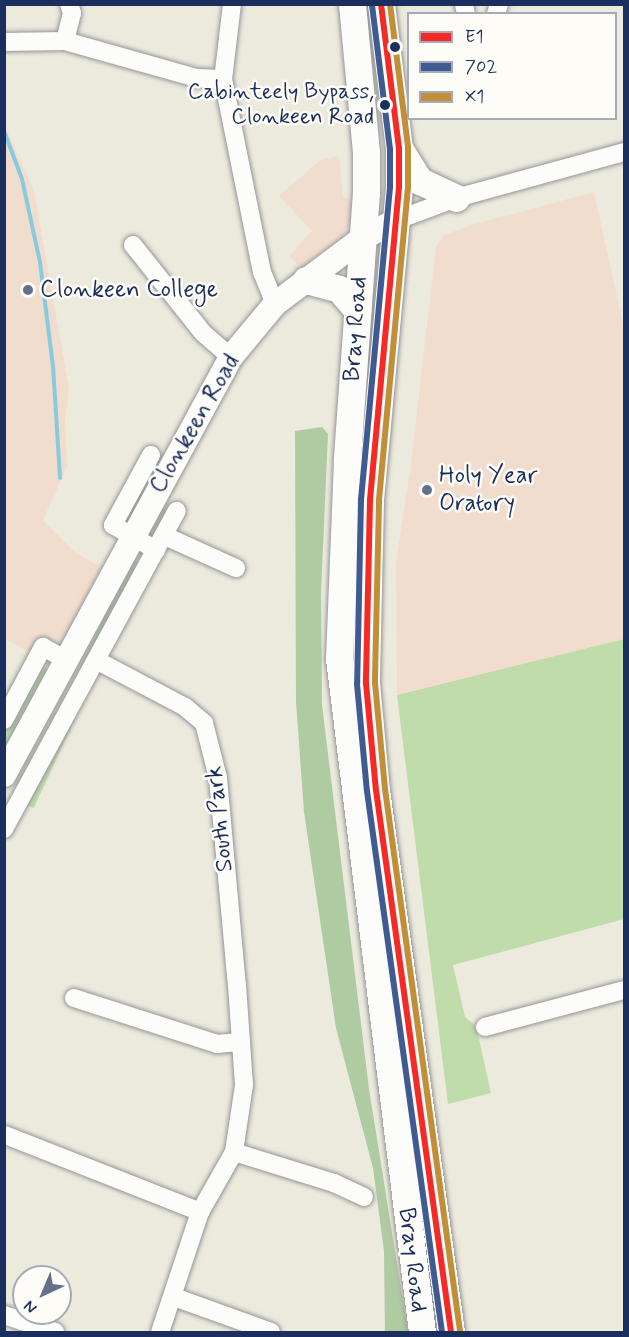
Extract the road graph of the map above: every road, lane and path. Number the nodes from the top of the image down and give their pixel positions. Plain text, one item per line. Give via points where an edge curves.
1 (69, 4) edge
2 (232, 4) edge
3 (352, 4) edge
4 (381, 4) edge
5 (387, 40) junction
6 (65, 41) junction
7 (4, 42) edge
8 (223, 79) junction
9 (399, 148) junction
10 (624, 152) edge
11 (456, 198) junction
12 (378, 230) junction
13 (133, 245) dead end
14 (306, 280) junction
15 (275, 304) junction
16 (357, 310) junction
17 (231, 357) junction
18 (352, 390) junction
19 (151, 455) dead end
20 (177, 511) dead end
21 (131, 537) junction
22 (161, 543) junction
23 (236, 568) dead end
24 (66, 660) junction
25 (96, 660) junction
26 (4, 720) edge
27 (4, 775) edge
28 (4, 829) edge
29 (624, 990) edge
30 (74, 998) dead end
31 (485, 1027) dead end
32 (239, 1042) junction
33 (5, 1135) edge
34 (234, 1152) junction
35 (364, 1197) dead end
36 (200, 1212) junction
37 (174, 1297) junction
38 (4, 1315) edge
39 (54, 1332) edge
40 (160, 1332) edge
41 (271, 1332) edge
42 (422, 1332) edge
43 (451, 1332) edge

1 - 6 street via 72,13
2 - 8 street
3 - 12 highway, Bray Road via 366,153
4 - 5 highway, Bray Road
5 - 9 highway, Bray Road
5 - 12 highway
6 - 7 street
6 - 8 street via 197,78
8 - 15 street via 262,272
9 - 11 highway via 420,181
9 - 12 highway, Bray Road
10 - 11 street
11 - 12 street
12 - 14 main road, Clonkeen Road
12 - 16 highway, Bray Road
12 - 18 highway via 378,270 366,367
12 - 43 highway, Bray Road via 366,683 378,801
13 - 17 street via 202,333
14 - 15 main road, Clonkeen Road
14 - 16 highway via 339,289
15 - 17 main road, Clonkeen Road
16 - 18 highway, Bray Road
17 - 21 main road, Clonkeen Road
18 - 42 highway, Bray Road via 339,658
19 - 21 street via 114,520 115,529
20 - 22 street
21 - 22 street
21 - 24 main road, Clonkeen Road
22 - 23 street
22 - 25 street
24 - 26 street via 43,647
24 - 27 main road, Clonkeen Road
25 - 28 street
25 - 32 street, South Park via 176,701 204,723 218,778
29 - 31 street
30 - 32 street via 217,1044
32 - 34 street, South Park via 244,1085
33 - 36 street
34 - 35 street via 334,1183
34 - 36 street, South Park
36 - 37 street, South Park
37 - 40 street, South Park
37 - 41 street
38 - 39 street

